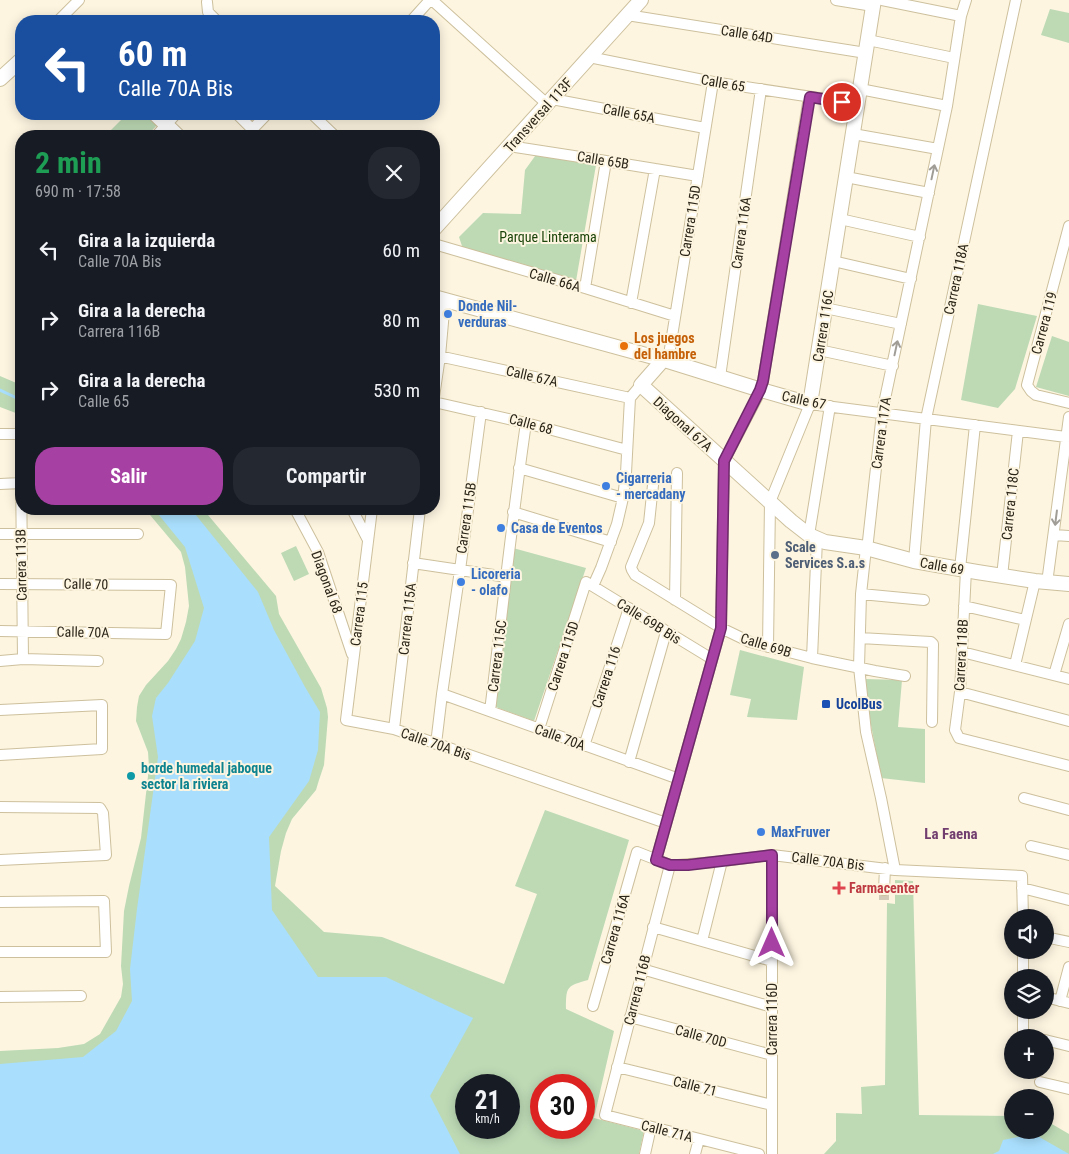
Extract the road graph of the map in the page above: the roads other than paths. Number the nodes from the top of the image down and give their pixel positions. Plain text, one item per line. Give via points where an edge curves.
1 (79, 0) edge
2 (431, 0) edge
3 (641, 0) edge
4 (836, 0) edge
5 (966, 0) edge
6 (1016, 0) edge
7 (207, 2) dead end
8 (876, 2) edge
9 (64, 15) edge
10 (211, 15) edge
11 (417, 15) edge
12 (628, 15) junction
13 (961, 16) junction
14 (867, 46) junction
15 (590, 57) junction
16 (954, 58) junction
17 (15, 65) edge
18 (0, 79) edge
19 (712, 82) junction
20 (762, 89) junction
21 (860, 89) junction
22 (810, 97) junction
23 (549, 102) junction
24 (858, 104) junction
25 (947, 106) junction
26 (161, 120) edge
27 (171, 120) edge
28 (261, 120) edge
29 (321, 120) edge
30 (166, 125) junction
31 (705, 128) junction
32 (161, 130) edge
33 (171, 130) edge
34 (252, 130) edge
35 (330, 130) edge
36 (853, 134) junction
37 (509, 146) junction
38 (938, 149) junction
39 (606, 160) junction
40 (655, 169) junction
41 (698, 176) junction
42 (846, 177) junction
43 (929, 193) junction
44 (840, 219) junction
45 (440, 222) edge
46 (1069, 226) edge
47 (920, 237) junction
48 (440, 246) edge
49 (833, 261) junction
50 (910, 279) junction
51 (585, 288) junction
52 (440, 299) edge
53 (631, 302) junction
54 (826, 308) junction
55 (675, 316) junction
56 (901, 324) junction
57 (819, 350) junction
58 (440, 356) edge
59 (666, 360) junction
60 (893, 366) junction
61 (720, 377) junction
62 (641, 385) junction
63 (760, 390) junction
64 (630, 398) junction
65 (440, 403) edge
66 (1069, 403) edge
67 (810, 404) junction
68 (830, 406) junction
69 (480, 412) junction
70 (882, 413) junction
71 (1069, 417) edge
72 (926, 419) junction
73 (526, 423) junction
74 (975, 425) junction
75 (1018, 431) junction
76 (0, 434) edge
77 (15, 434) edge
78 (1067, 443) edge
79 (627, 450) junction
80 (724, 461) junction
81 (519, 468) junction
82 (677, 473) dead end
83 (15, 483) edge
84 (0, 484) edge
85 (653, 485) dead end
86 (1064, 491) edge
87 (623, 498) junction
88 (770, 502) junction
89 (513, 512) junction
90 (21, 515) edge
91 (298, 515) edge
92 (355, 515) edge
93 (371, 515) edge
94 (419, 515) edge
95 (0, 534) edge
96 (21, 534) junction
97 (138, 534) dead end
98 (1054, 535) junction
99 (1069, 536) edge
100 (813, 537) junction
101 (368, 540) junction
102 (611, 542) junction
103 (866, 548) junction
104 (914, 561) junction
105 (413, 563) junction
106 (460, 570) junction
107 (963, 570) junction
108 (1002, 576) junction
109 (507, 577) junction
110 (1041, 582) junction
111 (0, 584) edge
112 (21, 584) junction
113 (589, 584) junction
114 (1069, 584) edge
115 (861, 594) junction
116 (675, 600) junction
117 (924, 600) dead end
118 (964, 606) junction
119 (629, 608) junction
120 (1025, 620) junction
121 (1069, 624) edge
122 (721, 628) junction
123 (22, 630) junction
124 (0, 631) edge
125 (666, 632) junction
126 (166, 634) joint
127 (860, 638) junction
128 (768, 647) junction
129 (962, 652) junction
130 (353, 658) junction
131 (812, 658) junction
132 (23, 659) junction
133 (712, 659) junction
134 (0, 661) edge
135 (98, 661) dead end
136 (1015, 665) junction
137 (859, 667) junction
138 (1054, 675) junction
139 (905, 676) dead end
140 (1069, 679) edge
141 (960, 692) junction
142 (442, 694) junction
143 (0, 710) edge
144 (490, 711) junction
145 (346, 720) joint
146 (1069, 721) edge
147 (932, 722) dead end
148 (394, 729) junction
149 (539, 729) junction
150 (436, 744) junction
151 (584, 746) junction
152 (0, 755) edge
153 (628, 762) junction
154 (1069, 766) edge
155 (678, 780) junction
156 (1069, 797) edge
157 (1024, 798) dead end
158 (0, 807) edge
159 (1068, 809) edge
160 (666, 823) junction
161 (1031, 846) dead end
162 (637, 852) joint
163 (772, 855) junction
164 (1069, 855) edge
165 (0, 860) edge
166 (656, 860) junction
167 (722, 862) junction
168 (670, 865) junction
169 (890, 869) junction
170 (1022, 888) junction
171 (884, 890) tunnel mouth
172 (1069, 900) edge
173 (0, 902) edge
174 (1023, 909) edge
175 (654, 927) junction
176 (1054, 939) edge
177 (702, 941) junction
178 (1069, 942) edge
179 (0, 952) edge
180 (772, 961) junction
181 (1069, 967) edge
182 (642, 969) junction
183 (81, 996) dead end
184 (0, 997) edge
185 (1065, 1002) edge
186 (593, 1006) dead end
187 (772, 1006) junction
188 (630, 1017) junction
189 (1054, 1042) edge
190 (1069, 1046) edge
191 (772, 1054) junction
192 (617, 1067) junction
193 (1040, 1082) dead end
194 (1069, 1089) edge
195 (772, 1105) junction
196 (605, 1115) joint
197 (651, 1127) junction
198 (699, 1139) junction
199 (742, 1152) edge
200 (645, 1154) edge
201 (695, 1154) edge
202 (759, 1154) edge
203 (772, 1154) edge

1 - 9 street
2 - 11 street
2 - 23 street
3 - 12 street, Transversal 113F
4 - 8 street
5 - 13 street, Carrera 117A
6 - 72 street, Carrera 118A
7 - 10 street
8 - 13 street
8 - 14 street, Carrera 116C
12 - 14 street, Calle 64D
12 - 15 street, Transversal 113F
13 - 16 street, Carrera 117A
14 - 16 street, Calle 64D
14 - 21 street, Carrera 116C
15 - 19 street, Calle 65
15 - 23 street, Transversal 113F
16 - 25 street, Carrera 117A
17 - 18 street
19 - 20 street, Calle 65
19 - 31 street, Carrera 115D
20 - 22 street, Calle 65
20 - 61 street, Carrera 116A
21 - 24 street, Carrera 116C
21 - 25 street
22 - 24 street, Calle 65
22 - 63 street
23 - 31 street, Calle 65A
23 - 37 street, Transversal 113F
24 - 36 street, Carrera 116C
25 - 38 street, Carrera 117A
26 - 30 street
27 - 30 street
28 - 34 street
29 - 35 street
30 - 32 street
30 - 33 street
31 - 41 street, Carrera 115D
36 - 38 street
36 - 42 street, Carrera 116C
37 - 39 street, Calle 65B
37 - 45 street, Transversal 113F
43 -> 38 street, Carrera 117A
39 - 40 street, Calle 65B
39 - 51 street
40 - 41 street, Calle 65B
40 - 53 street
41 - 55 street, Carrera 115D
42 - 43 street
42 - 44 street, Carrera 116C
43 - 47 street, Carrera 117A
44 - 47 street
44 - 49 street, Carrera 116C
46 - 66 street, Carrera 119 via 1027,385 1036,395
47 - 50 street, Carrera 117A
48 - 51 street, Calle 66A
49 - 50 street
49 - 54 street, Carrera 116C
50 - 56 street, Carrera 117A
51 - 53 street, Calle 66A
52 - 59 street, Calle 67
53 - 55 street, Calle 66A
54 - 56 street
54 - 57 street, Carrera 116C
55 - 59 street, Carrera 115D
60 -> 56 street, Carrera 117A
57 - 60 street
57 - 67 street, Carrera 116C
58 - 64 street, Calle 67A
59 - 61 street, Calle 67
59 - 62 street
60 - 70 street, Carrera 117A
61 - 63 street, Calle 67
62 - 64 street
62 - 80 street, Diagonal 67A
63 - 67 street, Calle 67
63 - 80 street
64 - 79 street, Carrera 115D
65 - 69 street, Calle 68
67 - 68 street, Calle 67
67 - 88 street, Carrera 116C
68 - 70 street, Calle 67
68 - 100 street
69 - 73 street, Calle 68
69 - 106 street, Carrera 115B
70 - 72 street, Calle 67
70 - 103 street, Carrera 117A
71 - 78 street
72 - 74 street, Calle 67
72 - 104 street, Carrera 118A
73 - 79 street, Calle 68
73 - 81 street, Carrera 115C
74 - 75 street, Calle 67
74 - 107 street, Carrera 118B
75 - 78 street, Calle 67
75 - 108 street, Carrera 118C
76 - 77 street
78 - 86 street
79 - 87 street, Carrera 115D
80 - 88 street, Diagonal 67A
80 - 122 street
81 - 87 street
81 - 89 street, Carrera 115C
82 - 116 street
83 - 84 street
85 - 116 street, Calle 69B via 649,523 631,566 635,575
86 -> 98 street
87 - 102 street, Carrera 115D
88 - 100 street, Diagonal 67A
88 - 128 street, Carrera 116C
89 - 102 street
89 - 109 street, Carrera 115C
90 - 96 street, Carrera 113B
91 - 130 street, Diagonal 68 via 318,552
92 - 101 street
93 - 101 street, Carrera 115
94 - 105 street, Carrera 115A
95 - 96 street
96 - 97 street
96 - 112 street, Carrera 113B
98 - 99 street
98 - 110 street
100 - 103 street, Calle 69
100 - 131 street
101 - 130 street, Carrera 115
102 - 113 street, Carrera 115D via 601,568
103 - 104 street, Calle 69
103 - 115 street, Carrera 117A
104 - 107 street, Calle 69
105 - 106 street
105 - 148 street, Carrera 115A
106 - 109 street
106 - 142 street, Carrera 115B
107 - 108 street, Calle 69
107 - 118 street, Carrera 118B
108 - 110 street, Calle 69
109 - 144 street, Carrera 115C
110 - 114 street, Calle 69
110 - 120 street
111 - 112 street, Calle 70
112 - 123 street, Carrera 113B
112 - 126 street, Calle 70 via 171,585
113 - 119 street, Calle 69B Bis
113 - 149 street, Carrera 115D
115 - 117 street
115 - 127 street, Carrera 117A
116 - 122 street, Calle 69B
118 - 120 street
118 - 129 street, Carrera 118B
119 - 125 street, Calle 69B Bis
119 - 151 street, Carrera 116
120 - 136 street
121 - 138 street
122 - 128 street, Calle 69B
122 - 133 street
123 - 124 street, Calle 70A
123 - 126 street, Calle 70A
123 - 132 street, Carrera 113B
125 - 133 street, Calle 69B Bis
125 - 153 street
127 - 137 street, Carrera 117A
127 - 147 street via 933,644
128 - 131 street, Calle 69B
129 - 136 street
129 - 141 street, Carrera 118B
130 - 145 street, Carrera 115
131 - 137 street, Calle 69B
132 - 134 street, Calle 70A
132 - 135 street, Calle 70A
133 - 155 street
136 - 138 street
137 - 139 street, Calle 69B
137 - 169 street, Carrera 117A via 866,732 881,798
138 - 140 street
141 - 146 street
141 - 154 street, Carrera 118B via 955,730 959,738
142 - 144 street, Calle 70A
142 - 150 street, Carrera 115B
143 - 152 street via 102,705 102,749
144 - 149 street, Calle 70A
145 - 148 street, Calle 70A Bis
148 - 150 street, Calle 70A Bis
149 - 151 street, Calle 70A
150 - 160 street, Calle 70A Bis
151 - 153 street, Calle 70A
153 - 155 street, Calle 70A
155 - 160 street
156 - 159 street
157 - 159 street
158 - 165 street via 100,808 106,855
160 - 166 street
161 - 164 street
162 - 166 street, Calle 70A Bis
162 - 186 street, Carrera 116A
163 - 167 street, Calle 70A Bis
163 - 169 street, Calle 70A Bis
163 - 180 street, Carrera 116D
166 - 168 street, Calle 70A Bis
167 - 168 street, Calle 70A Bis
167 - 177 street
168 - 175 street, Carrera 116B
169 - 170 street, Calle 70A Bis via 1022,876
169 - 171 street, Carrera 117A
170 - 172 street
170 - 174 street
173 - 179 street via 104,901 106,952
175 - 177 street
175 - 182 street, Carrera 116B
176 - 178 street
177 - 180 street
180 - 187 street, Carrera 116D
181 - 185 street
182 - 187 street
182 - 188 street, Carrera 116B
183 - 184 street
187 - 191 street, Carrera 116D
188 - 191 street, Calle 70D
188 - 192 street, Carrera 116B
189 - 190 street
191 - 195 street, Carrera 116D
192 - 195 street, Calle 71
192 - 196 street, Carrera 116B
193 - 194 street
195 - 203 street, Carrera 116D
196 - 197 street, Calle 71A
197 - 198 street, Calle 71A
197 - 200 street
198 - 199 street, Calle 71A
198 - 201 street
199 - 202 street, Calle 71A

